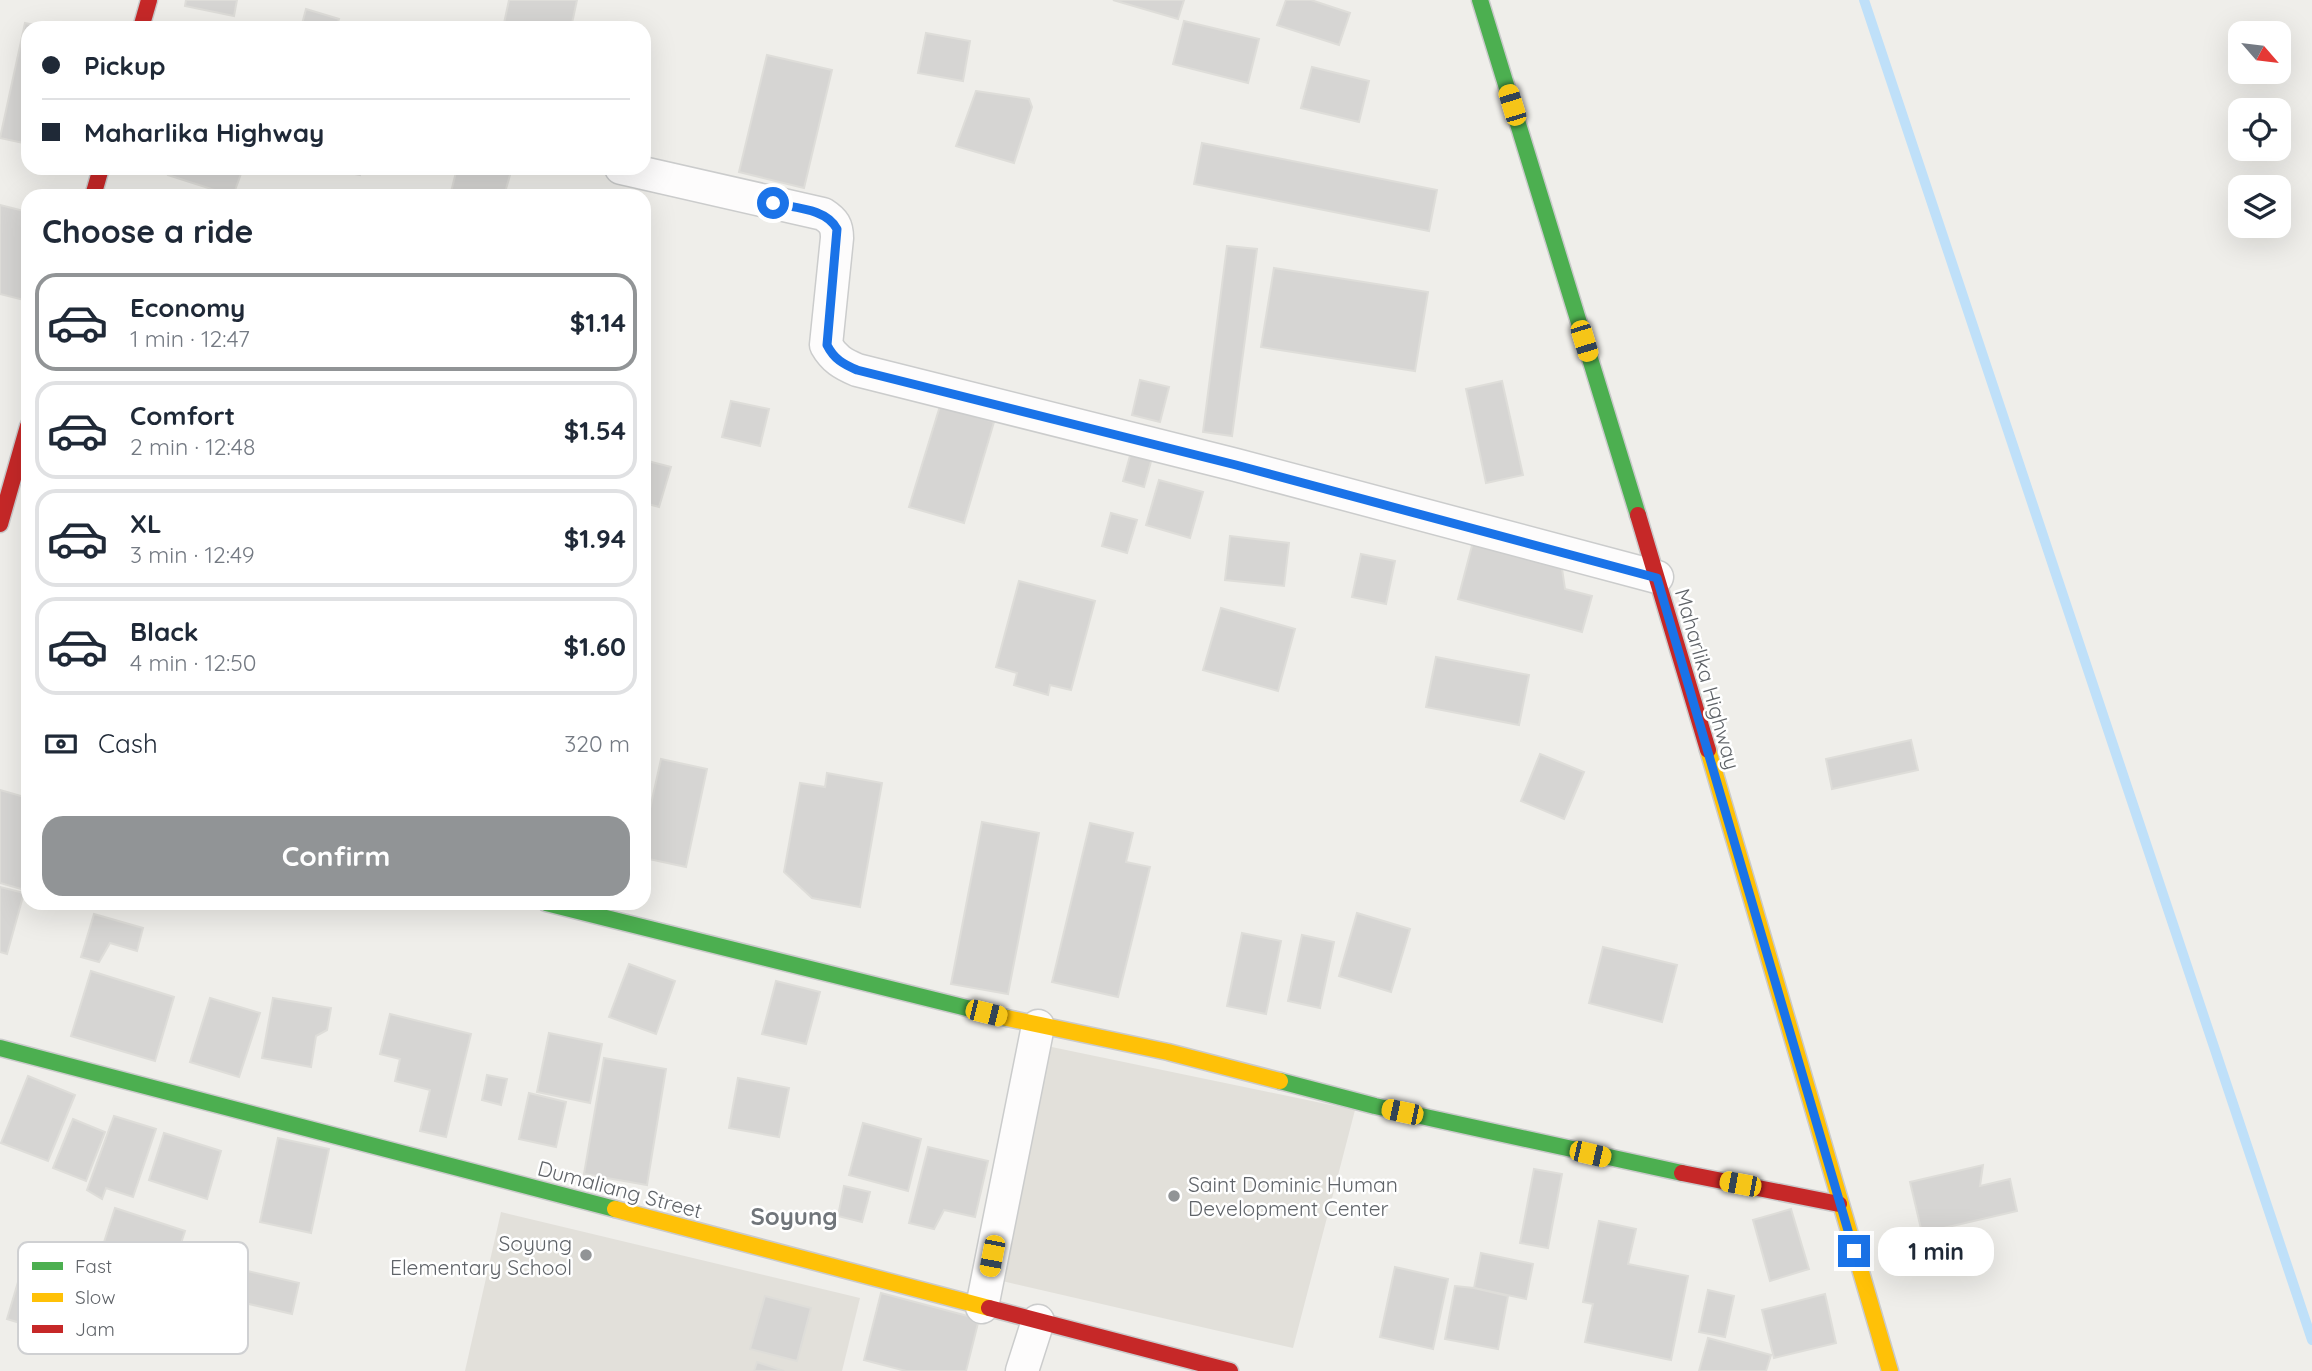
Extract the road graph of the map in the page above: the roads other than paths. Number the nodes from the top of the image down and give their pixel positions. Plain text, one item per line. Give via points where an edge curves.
1 (149, 0) edge
2 (1480, 0) edge
3 (143, 21) edge
4 (651, 175) edge
5 (21, 450) edge
6 (0, 524) edge
7 (1657, 578) junction
8 (574, 910) edge
9 (1038, 1026) junction
10 (0, 1048) edge
11 (1839, 1204) junction
12 (982, 1307) junction
13 (1038, 1321) junction
14 (1022, 1371) edge
15 (1230, 1371) edge
16 (1890, 1371) edge

1 - 3 main road
2 - 7 main road, Maharlika Highway
4 - 7 street via 823,214 833,221 837,238 827,345 843,364
5 - 6 main road
7 - 11 main road, Maharlika Highway
8 - 9 main road
9 - 11 main road via 1168,1052 1375,1106 1617,1160
9 - 12 street
10 - 12 main road, Dumaliang Street
11 - 16 main road, Maharlika Highway
12 - 13 main road, Dumaliang Street
13 - 14 street
13 - 15 main road, Dumaliang Street

